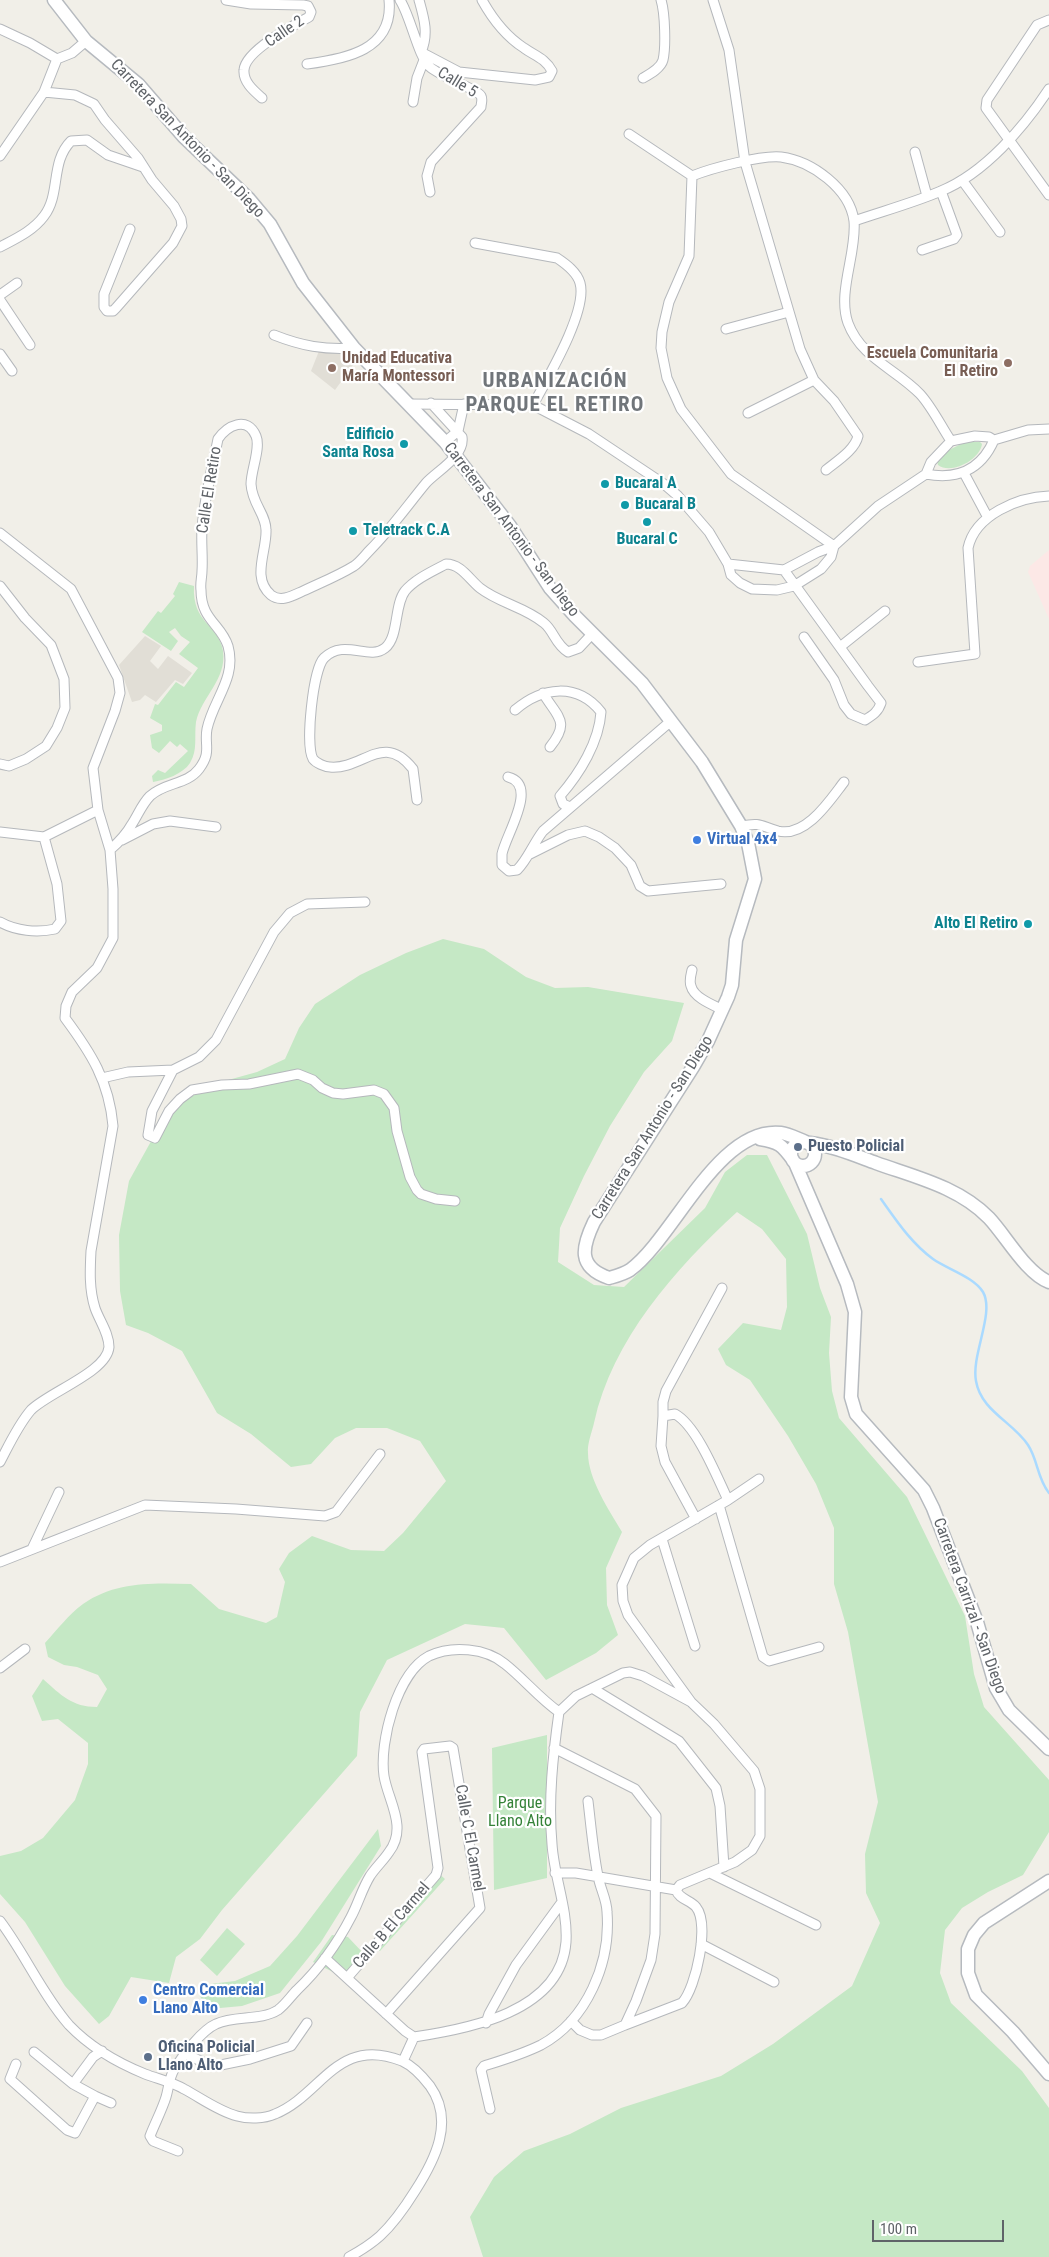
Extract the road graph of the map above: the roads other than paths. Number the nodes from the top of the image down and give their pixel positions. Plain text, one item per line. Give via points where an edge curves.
1 (54, 0) edge
2 (226, 0) edge
3 (389, 0) edge
4 (400, 0) edge
5 (419, 0) edge
6 (482, 0) edge
7 (661, 0) edge
8 (714, 0) edge
9 (1049, 20) edge
10 (0, 29) edge
11 (86, 41) junction
12 (422, 56) junction
13 (57, 60) junction
14 (307, 64) dead end
15 (643, 78) dead end
16 (1049, 89) edge
17 (44, 92) junction
18 (262, 98) dead end
19 (413, 102) dead end
20 (629, 134) dead end
21 (1008, 141) junction
22 (915, 152) dead end
23 (0, 156) edge
24 (745, 162) junction
25 (143, 167) junction
26 (692, 176) junction
27 (962, 180) junction
28 (941, 191) junction
29 (430, 192) dead end
30 (1049, 195) edge
31 (927, 196) junction
32 (854, 221) junction
33 (130, 229) dead end
34 (1000, 232) dead end
35 (476, 243) dead end
36 (0, 247) edge
37 (922, 250) dead end
38 (17, 283) dead end
39 (0, 295) edge
40 (0, 300) edge
41 (789, 312) junction
42 (726, 329) dead end
43 (274, 335) dead end
44 (30, 345) dead end
45 (354, 348) junction
46 (0, 354) edge
47 (12, 371) dead end
48 (814, 380) junction
49 (430, 403) junction
50 (408, 404) junction
51 (464, 404) junction
52 (533, 405) junction
53 (748, 413) dead end
54 (1049, 429) edge
55 (458, 431) junction
56 (994, 440) junction
57 (445, 442) junction
58 (951, 442) junction
59 (456, 455) junction
60 (826, 470) dead end
61 (964, 473) junction
62 (926, 474) junction
63 (1049, 496) edge
64 (987, 516) junction
65 (0, 533) edge
66 (834, 546) junction
67 (728, 564) junction
68 (784, 570) junction
69 (0, 586) edge
70 (794, 586) junction
71 (885, 611) dead end
72 (593, 633) junction
73 (804, 637) dead end
74 (840, 647) junction
75 (918, 662) dead end
76 (543, 693) junction
77 (515, 710) dead end
78 (671, 721) junction
79 (550, 746) dead end
80 (0, 764) edge
81 (508, 777) dead end
82 (844, 782) dead end
83 (417, 800) dead end
84 (570, 807) junction
85 (98, 810) junction
86 (740, 826) junction
87 (216, 827) dead end
88 (0, 832) edge
89 (44, 837) junction
90 (121, 840) junction
91 (110, 850) junction
92 (528, 855) junction
93 (722, 884) dead end
94 (365, 902) dead end
95 (0, 922) edge
96 (692, 970) dead end
97 (723, 1010) junction
98 (173, 1070) junction
99 (102, 1078) junction
100 (755, 1138) junction
101 (808, 1143) junction
102 (856, 1156) junction
103 (794, 1162) junction
104 (812, 1162) junction
105 (803, 1185) junction
106 (456, 1201) dead end
107 (1049, 1282) edge
108 (722, 1288) dead end
109 (663, 1416) junction
110 (380, 1454) dead end
111 (0, 1462) edge
112 (759, 1479) dead end
113 (59, 1492) dead end
114 (728, 1500) junction
115 (719, 1505) junction
116 (696, 1519) junction
117 (662, 1539) junction
118 (32, 1549) junction
119 (0, 1562) edge
120 (695, 1646) dead end
121 (819, 1647) dead end
122 (25, 1649) dead end
123 (0, 1668) edge
124 (592, 1688) junction
125 (691, 1702) junction
126 (559, 1712) junction
127 (554, 1748) junction
128 (1049, 1748) edge
129 (422, 1756) joint
130 (588, 1801) dead end
131 (724, 1867) junction
132 (555, 1873) junction
133 (710, 1873) junction
134 (598, 1877) junction
135 (1049, 1881) edge
136 (656, 1887) junction
137 (676, 1890) junction
138 (562, 1902) junction
139 (0, 1921) edge
140 (816, 1924) dead end
141 (700, 1944) junction
142 (325, 1958) junction
143 (347, 1978) junction
144 (774, 1982) dead end
145 (386, 2014) junction
146 (571, 2021) junction
147 (486, 2022) junction
148 (307, 2023) dead end
149 (624, 2025) junction
150 (414, 2037) junction
151 (102, 2051) junction
152 (34, 2052) dead end
153 (186, 2054) junction
154 (403, 2062) junction
155 (16, 2064) dead end
156 (1049, 2074) edge
157 (169, 2082) junction
158 (73, 2084) junction
159 (96, 2096) junction
160 (111, 2103) dead end
161 (490, 2109) dead end
162 (178, 2151) dead end
163 (349, 2257) edge

1 - 11 street, Carretera San Antonio - San Diego
2 - 18 street, Calle 2 via 302,5 308,6 311,12 309,17 273,38 247,62 244,69 246,79
3 - 14 street via 390,16 378,39 358,52
4 - 12 street via 409,15
5 - 12 street via 426,34
6 - 12 street via 510,37 547,63 552,70 549,77 535,80 459,72
7 - 15 street via 664,12 663,61 654,72
8 - 24 street via 729,50
9 - 21 street via 1037,25 987,100 989,114
10 - 13 street via 30,42
11 - 13 street
11 - 45 street, Carretera San Antonio - San Diego via 138,84 184,137 270,224 303,283
12 - 19 street
12 - 29 street, Calle 5 via 440,74 472,88 482,100 481,107 428,167
13 - 17 street
16 - 21 street
17 - 23 street
17 - 25 street via 75,95 94,104
20 - 26 street
21 - 27 street
21 - 30 street
22 - 31 street
24 - 26 street
24 - 32 street via 780,157 794,160 823,175 845,198
24 - 41 street
25 - 33 street via 174,206 182,226 173,244 116,308 107,311 104,294
25 - 36 street via 108,155 87,140 71,141 58,162 45,215 36,226
26 - 66 street via 688,256 669,302 662,332 661,348 667,378 681,410 732,474
27 - 28 street
27 - 34 street
28 - 31 street
28 - 37 street via 957,235
31 - 32 street
32 - 58 street via 846,288 848,322 863,349 920,394
35 - 52 street via 557,258 567,264 580,283 579,310
38 - 39 street
40 - 44 street
41 - 42 street
41 - 48 street
43 - 45 street via 300,345
45 - 50 street, Carretera San Antonio - San Diego
46 - 47 street
48 - 53 street
48 - 60 street via 834,401 858,436 851,449
49 - 50 street
49 - 51 street
49 - 55 street
50 - 57 street, Carretera San Antonio - San Diego
51 - 52 street
51 - 55 street
52 - 67 street via 589,434 664,484 709,532
54 - 56 street via 1028,430
55 - 57 street
55 - 59 street via 462,447
56 - 58 street via 975,436
56 - 61 street via 986,454
57 - 59 street, Carretera San Antonio - San Diego
58 - 62 street via 931,462
59 - 72 street, Carretera San Antonio - San Diego via 510,526 550,588
59 - 90 street, Calle El Retiro via 355,564 288,598 278,598 270,595 261,573 266,529 251,485 258,446 256,437 242,424 233,424 223,432 218,439 205,501 200,590 211,622 223,634 228,646 227,680 211,717 207,731 208,751 200,768 188,779 151,795
61 - 62 street
61 - 64 street
62 - 66 street via 878,506
63 - 64 street via 1026,500
64 - 75 street via 970,538 968,548 975,654
65 - 85 street via 71,589 118,678 120,693 116,711 93,768
66 - 68 street
66 - 70 street via 831,557 821,569
67 - 68 street
67 - 70 street via 731,575 752,589 777,590
68 - 70 street
69 - 80 street via 51,645 64,679 65,708 46,746 9,766
70 - 74 street
71 - 74 street
72 - 78 street, Carretera San Antonio - San Diego via 642,683
72 - 83 street via 580,648 568,652 558,645 546,624 534,615 481,589 460,568 446,564 404,592 385,648 374,652 341,649 323,659 318,665 312,702 310,746 313,758 329,767 347,765 377,753 396,754 413,769
73 - 74 street via 834,680 844,705 851,714 865,720 873,716 881,703
76 - 77 street via 528,699
76 - 79 street via 562,724 560,734
76 - 84 street via 570,690 582,695 601,712 594,740 572,782 560,796 563,804
78 - 84 street
78 - 86 street, Carretera San Antonio - San Diego via 702,762
81 - 92 street via 521,784 522,793 520,808 502,854 502,865 506,870 517,870
82 - 86 street via 816,818 792,830 779,831 758,823
84 - 92 street via 543,831
85 - 89 street
85 - 91 street
86 - 97 street, Carretera San Antonio - San Diego via 748,843 755,879 736,940 732,985
87 - 90 street via 170,821 153,824
88 - 89 street
89 - 95 street via 57,884 61,920 55,929 43,932 20,930
90 - 91 street, Calle El Retiro
91 - 99 street via 113,938 97,968 72,992 66,1006 66,1018 88,1048
92 - 93 street via 568,835 585,832 615,848 631,865 640,886 648,891
94 - 98 street via 307,904 290,913 274,932 211,1046 199,1057
96 - 97 street via 692,989 708,1003
97 - 100 street, Carretera San Antonio - San Diego via 694,1066 594,1222 584,1243 587,1263 597,1274 609,1278 629,1270 655,1246 710,1171 732,1150
98 - 99 street via 128,1072
98 - 106 street via 152,1111 148,1135 155,1138 169,1111 192,1090 249,1084 298,1074 332,1093 374,1090 384,1094 394,1108 397,1131 417,1190 436,1199
99 - 111 street via 113,1126 90,1269 91,1293 106,1333 108,1353 88,1373 31,1410
100 - 101 street, Carretera San Antonio - San Diego via 778,1133
100 - 103 street via 776,1142
101 - 102 street, Carretera San Antonio - San Diego
101 - 103 street via 794,1147 791,1154
101 - 104 street via 815,1150
102 - 104 street via 829,1154
102 - 107 street via 937,1184 961,1196 988,1217 1033,1271
103 - 104 street via 802,1166
103 - 105 street, Carretera Carrizal - San Diego
104 - 105 street
105 - 128 street, Carretera Carrizal - San Diego via 847,1284 855,1312 851,1397 856,1414 924,1490 976,1622 996,1688 1009,1710
108 - 109 street via 666,1391
109 - 114 street via 675,1414 689,1427
109 - 116 street via 665,1462
110 - 118 street via 336,1512 325,1516 145,1505
112 - 114 street
113 - 118 street
114 - 115 street
115 - 116 street
115 - 121 street via 763,1657 769,1662
116 - 117 street
117 - 120 street
117 - 125 street via 634,1558 622,1585 623,1601 628,1615
118 - 119 street
122 - 123 street
124 - 125 street via 630,1672
124 - 126 street via 576,1696
124 - 131 street via 679,1741 716,1788
125 - 131 street via 754,1771 760,1789 760,1836 752,1850
126 - 127 street
126 - 142 street via 504,1662 480,1652 462,1649 443,1651 428,1657 417,1667 404,1685 387,1728 384,1776 397,1824 396,1838 390,1852 369,1878 342,1933
127 - 132 street via 550,1805
127 - 136 street via 635,1789 646,1801 656,1816
129 - 143 street, Calle B El Carmel via 438,1868 436,1874
129 - 145 street, Calle C El Carmel via 424,1749 452,1748 480,1908
130 - 134 street
131 - 133 street
132 - 134 street
132 - 138 street
133 - 137 street
133 - 140 street
134 - 136 street
134 - 146 street via 608,1912 606,1942 600,1969 587,2000
135 - 156 street via 984,1924 974,1935 968,1950 968,1973 976,1995
136 - 137 street
136 - 149 street via 651,1960
137 - 141 street via 678,1895 696,1907 700,1916
138 - 147 street via 516,1966
138 - 147 street via 566,1944 558,1968 538,1994 520,2008
139 - 151 street via 68,2024
141 - 144 street
141 - 149 street via 698,1969 686,1998
142 - 143 street
142 - 153 street via 278,2010 215,2024
143 - 145 street
145 - 150 street
146 - 149 street via 592,2035 601,2035
146 - 161 street via 542,2044 484,2066 481,2070
147 - 150 street
148 - 153 street via 290,2046 250,2058 216,2066
150 - 154 street
151 - 157 street via 144,2074
151 - 158 street via 93,2056
152 - 158 street
153 - 157 street
154 - 157 street via 372,2055 353,2058 337,2065 287,2109 255,2118 224,2112
154 - 163 street via 423,2076 441,2110 442,2129 436,2154 403,2209 381,2235
155 - 159 street via 10,2079 71,2133 75,2133
157 - 162 street via 150,2138
158 - 159 street
159 - 160 street

